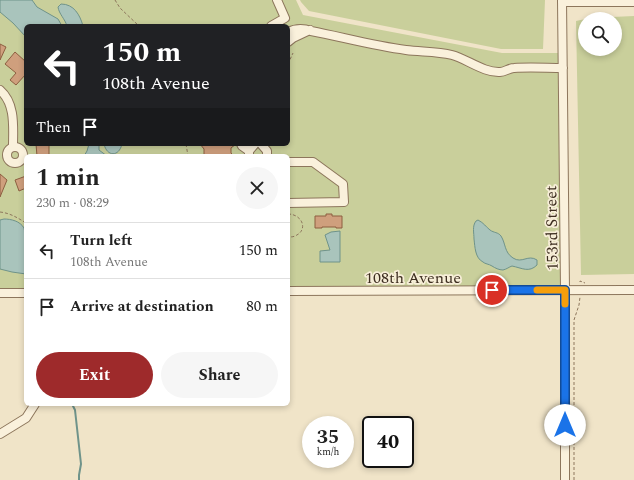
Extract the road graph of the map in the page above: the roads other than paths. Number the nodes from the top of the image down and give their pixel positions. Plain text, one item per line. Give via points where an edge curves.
1 (277, 0) edge
2 (562, 1) edge
3 (634, 2) edge
4 (274, 24) edge
5 (310, 30) junction
6 (290, 31) edge
7 (290, 40) edge
8 (563, 68) junction
9 (0, 90) edge
10 (14, 147) dead end
11 (290, 162) edge
12 (290, 203) edge
13 (565, 290) junction
14 (634, 290) edge
15 (290, 291) edge
16 (0, 293) edge
17 (24, 293) edge
18 (34, 406) edge
19 (0, 434) edge
20 (564, 480) edge

1 - 4 street via 285,18
2 - 3 street
2 - 8 street, 153rd Street
5 - 6 street via 300,28
5 - 7 street
5 - 8 street via 406,50 452,55 495,72 512,68
8 - 13 street, 153rd Street
9 - 10 street via 9,102 13,114
11 - 12 street via 314,162 343,184 344,202
13 - 14 street, 108th Avenue
13 - 15 street, 108th Avenue
13 - 20 street, 153rd Street
16 - 17 street
18 - 19 street via 26,418

